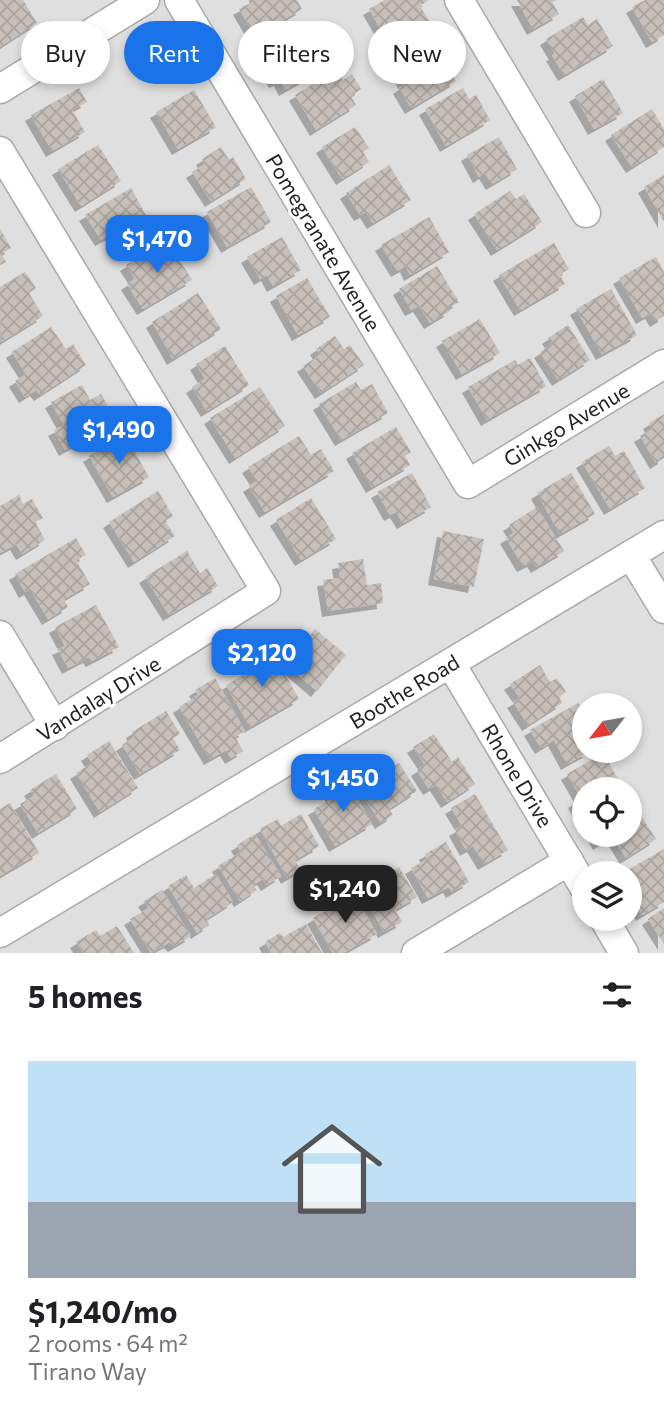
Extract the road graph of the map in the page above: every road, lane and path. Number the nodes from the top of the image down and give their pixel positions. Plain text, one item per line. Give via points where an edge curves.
1 (145, 0) edge
2 (179, 0) edge
3 (459, 0) edge
4 (0, 89) edge
5 (0, 151) edge
6 (586, 212) dead end
7 (664, 364) edge
8 (468, 484) joint
9 (664, 535) edge
10 (631, 555) junction
11 (664, 609) edge
12 (0, 635) edge
13 (451, 664) junction
14 (55, 726) junction
15 (0, 759) edge
16 (569, 861) junction
17 (572, 866) edge
18 (611, 931) edge
19 (0, 933) edge
20 (416, 953) edge
21 (624, 953) edge

1 - 4 street
2 - 8 street, Pomegranate Avenue
3 - 6 street
5 - 14 street, Vandalay Drive via 266,591
7 - 8 street, Ginkgo Avenue
9 - 10 street, Boothe Road
10 - 11 street
10 - 13 street, Boothe Road
12 - 14 street
13 - 16 street, Rhone Drive
13 - 19 street, Boothe Road
14 - 15 street, Vandalay Drive
16 - 17 street, Rhone Drive
16 - 20 street
18 - 21 street

